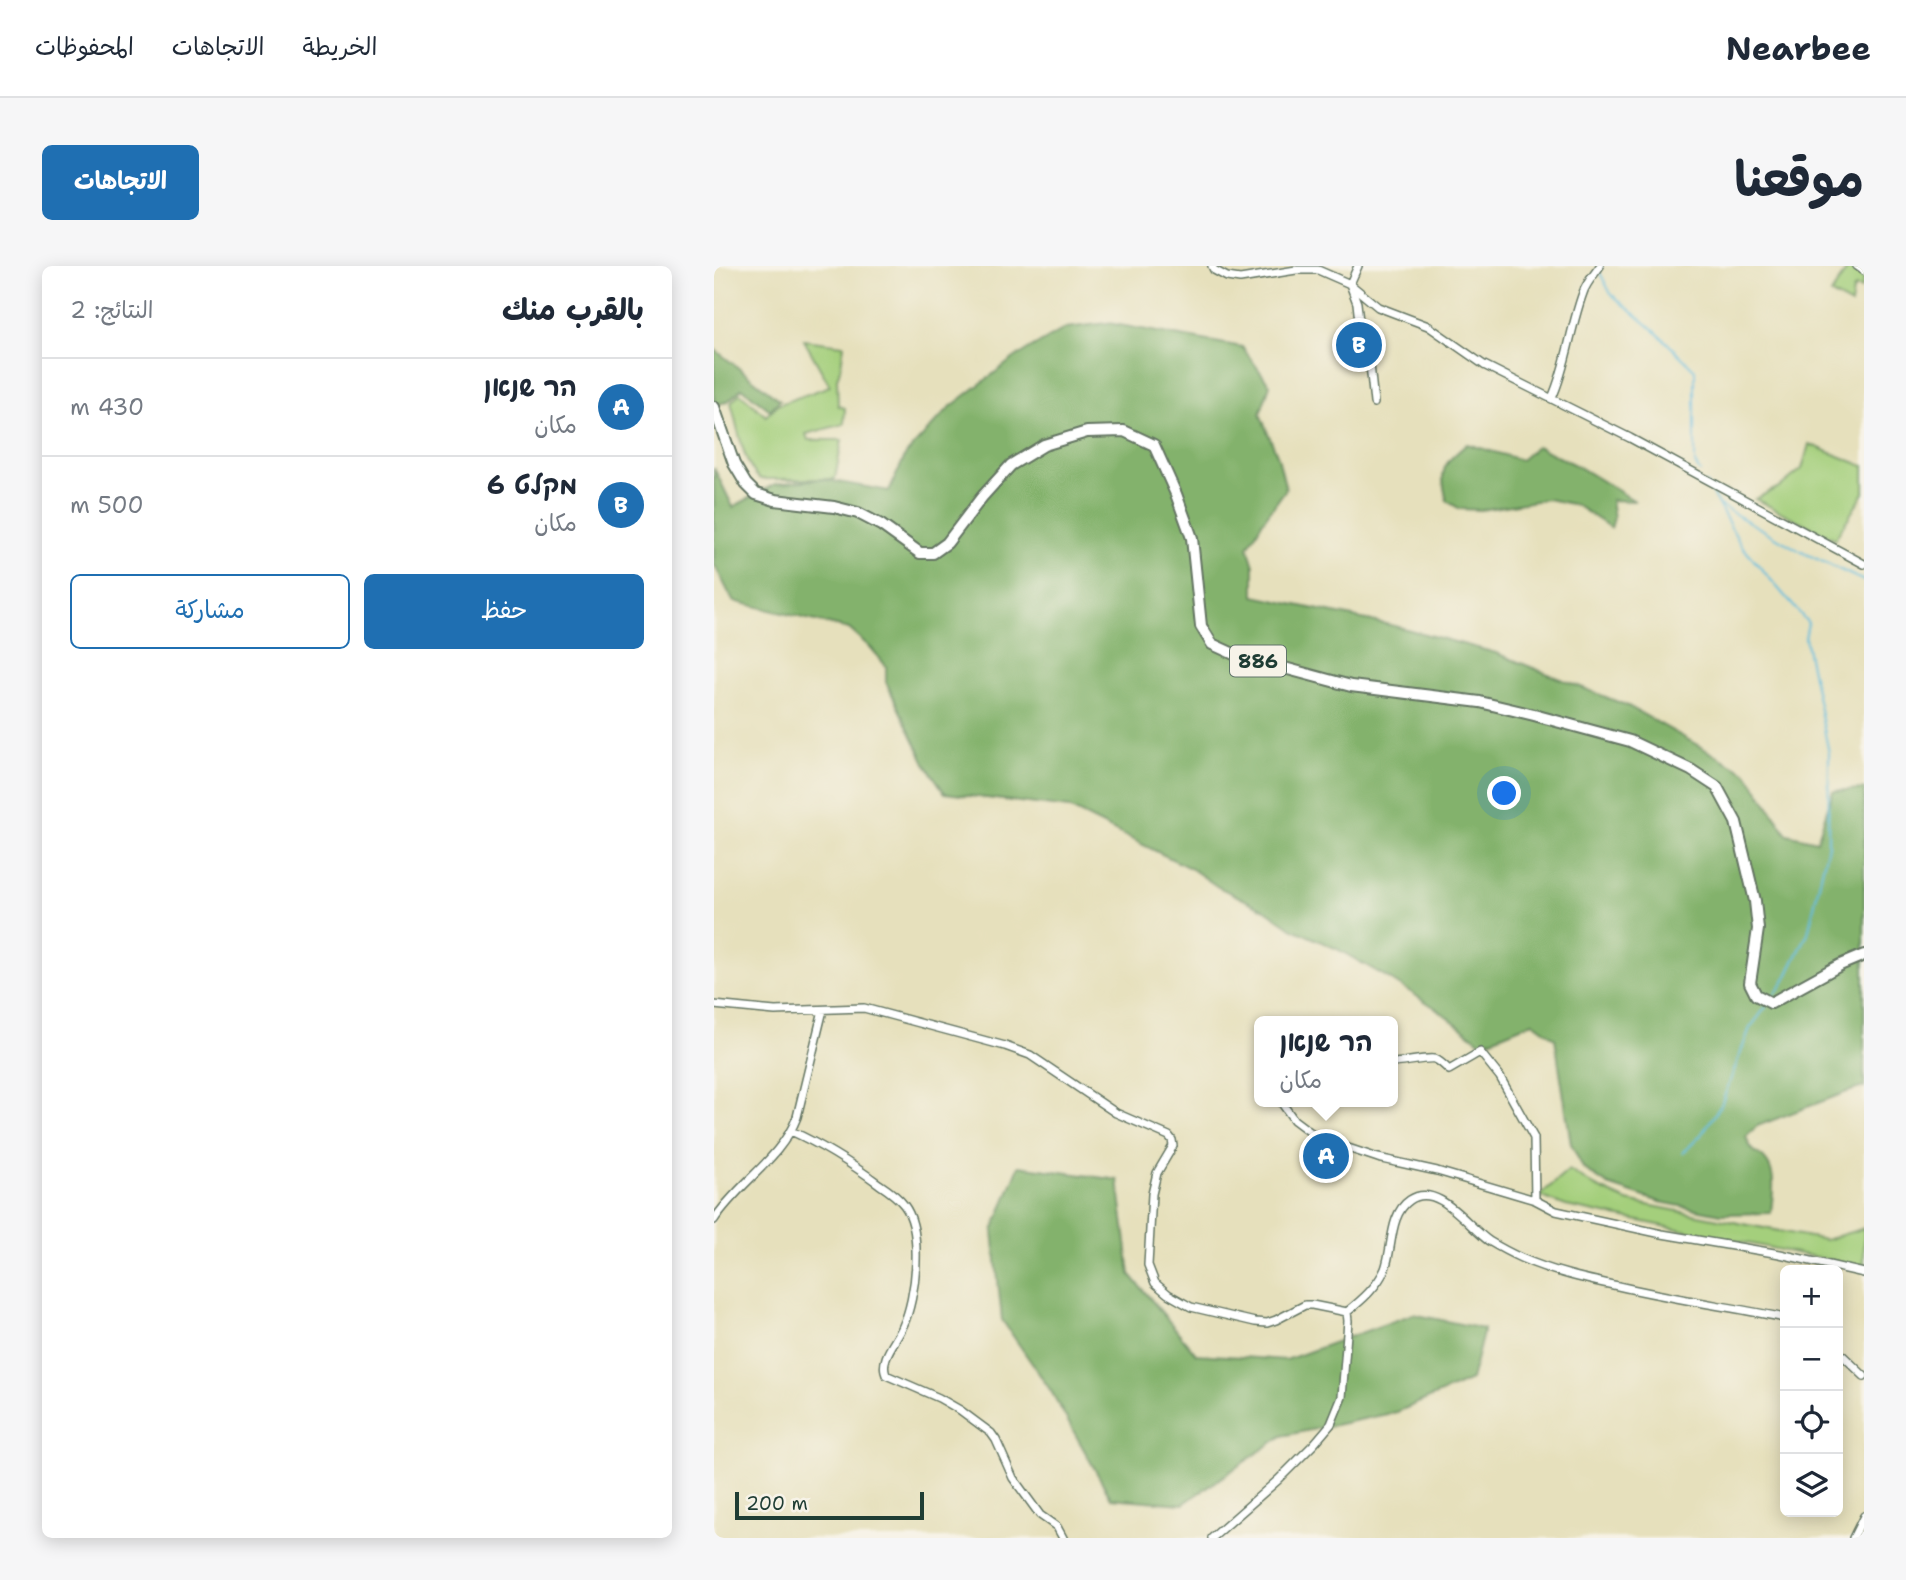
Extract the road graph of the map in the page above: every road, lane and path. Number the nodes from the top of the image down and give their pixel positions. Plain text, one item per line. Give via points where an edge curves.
1 (1212, 266) edge
2 (1358, 266) edge
3 (1600, 266) edge
4 (1857, 266) edge
5 (1864, 271) edge
6 (1350, 284) junction
7 (1552, 398) junction
8 (1374, 403) dead end
9 (714, 407) edge
10 (1864, 564) edge
11 (1864, 956) edge
12 (714, 1005) edge
13 (823, 1010) junction
14 (1398, 1062) edge
15 (1285, 1107) edge
16 (791, 1131) junction
17 (1535, 1200) junction
18 (714, 1220) edge
19 (1864, 1273) edge
20 (1347, 1312) junction
21 (1780, 1317) edge
22 (1843, 1356) edge
23 (1864, 1376) edge
24 (1864, 1516) edge
25 (1063, 1538) edge
26 (1212, 1538) edge
27 (1853, 1538) edge

1 - 6 street via 1227,277 1240,279 1318,270
2 - 6 street
3 - 7 street via 1583,293
4 - 5 street
6 - 7 street via 1378,307 1428,326 1484,365
6 - 8 street via 1369,355
7 - 10 street
9 - 11 main road, 886 via 733,464 757,494 858,513 920,553 933,553 947,543 1011,465 1044,445 1087,432 1124,431 1154,446 1176,494 1192,538 1202,626 1212,644 1236,655 1350,686 1480,702 1534,715 1630,741 1679,764 1717,787 1736,822 1755,901 1758,929 1750,983 1756,995 1772,1003
12 - 13 street
13 - 16 street
13 - 20 street via 874,1010 1019,1050 1104,1106 1169,1136 1173,1146 1157,1173 1152,1194 1148,1265 1155,1283 1168,1294 1191,1307 1255,1322 1276,1320 1305,1305
14 - 17 street via 1429,1058 1449,1070 1480,1052 1500,1077 1534,1138
15 - 17 street via 1318,1138
16 - 18 street
16 - 25 street via 872,1179 908,1211 914,1231 914,1290 905,1323 886,1359 886,1375 950,1404 990,1433 1013,1478
17 - 19 street via 1556,1212
20 - 21 street via 1377,1284 1401,1211 1409,1201 1430,1195 1460,1214 1487,1240 1532,1263 1567,1275
20 - 26 street via 1342,1397 1331,1424 1278,1480
22 - 23 street
24 - 27 street

